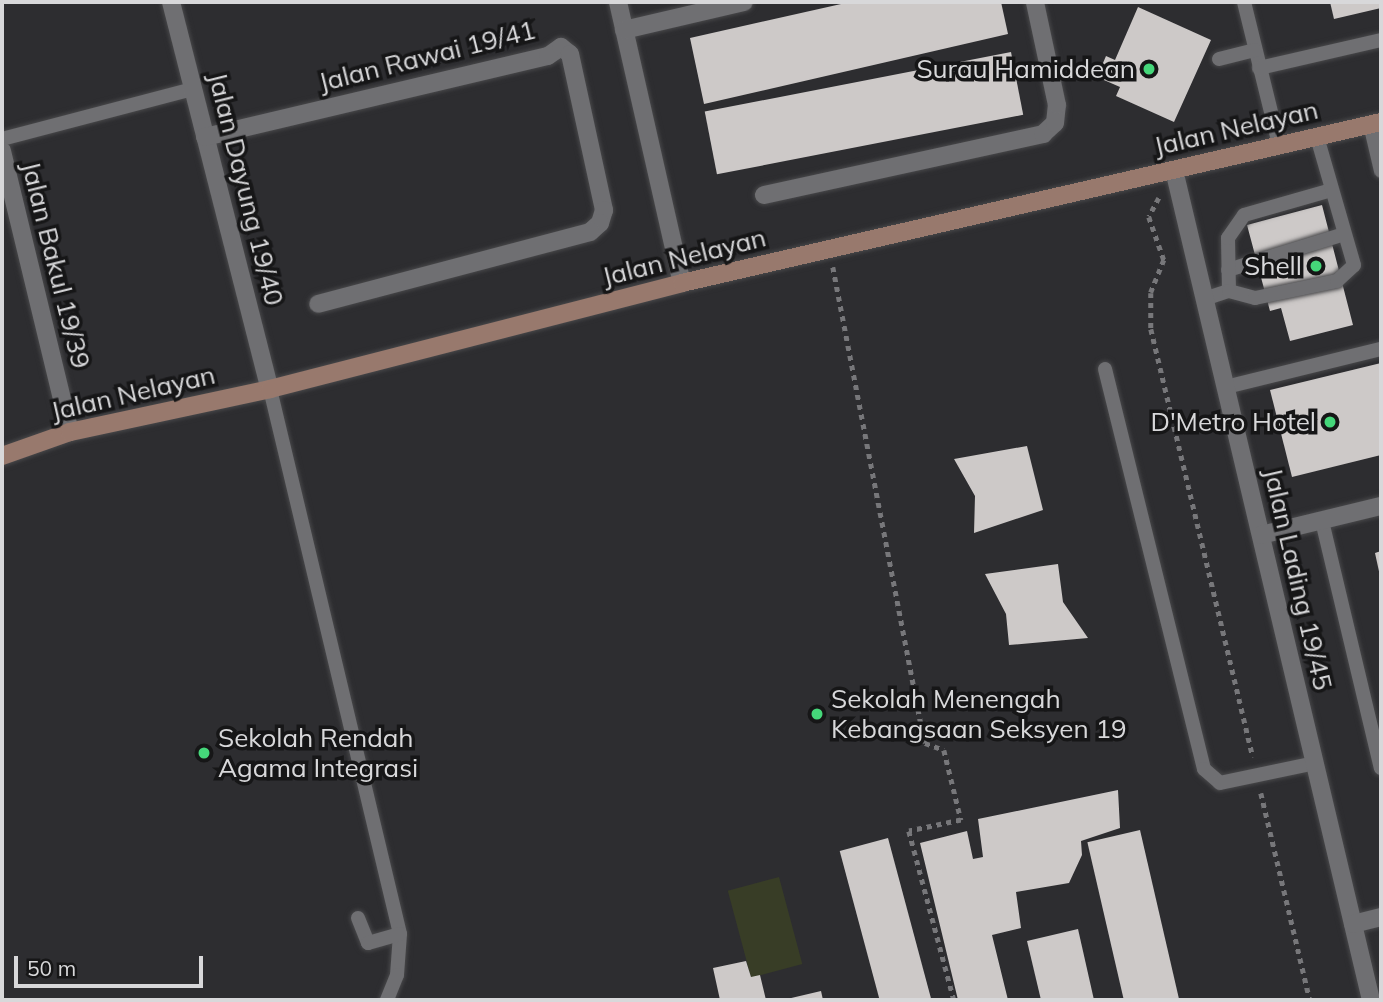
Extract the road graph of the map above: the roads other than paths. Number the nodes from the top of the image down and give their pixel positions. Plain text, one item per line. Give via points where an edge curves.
1 (171, 2) edge
2 (618, 2) edge
3 (744, 2) edge
4 (1035, 2) edge
5 (1244, 2) edge
6 (624, 30) junction
7 (1381, 40) edge
8 (1255, 50) junction
9 (1219, 59) dead end
10 (1259, 68) junction
11 (193, 89) junction
12 (1376, 123) edge
13 (205, 136) junction
14 (1317, 137) junction
15 (2, 139) edge
16 (1279, 145) junction
17 (2, 151) edge
18 (1174, 170) junction
19 (1381, 171) edge
20 (1332, 190) junction
21 (764, 195) dead end
22 (1344, 234) junction
23 (1228, 270) junction
24 (682, 284) junction
25 (1229, 290) junction
26 (1205, 299) junction
27 (318, 304) dead end
28 (1381, 349) edge
29 (1105, 369) dead end
30 (1226, 387) junction
31 (270, 389) junction
32 (70, 432) junction
33 (2, 456) edge
34 (1381, 506) edge
35 (1322, 521) junction
36 (1261, 535) junction
37 (1315, 763) junction
38 (1381, 768) edge
39 (1381, 917) edge
40 (358, 918) dead end
41 (1353, 924) junction
42 (400, 934) junction
43 (387, 1000) edge
44 (1371, 1000) edge

1 - 11 street, Jalan Dayung 19/40
2 - 6 street
3 - 6 street
4 - 21 street via 1057,105 1055,122 1043,134
5 - 8 lane
6 - 24 street
7 - 10 lane
8 - 9 lane
8 - 10 lane
10 - 16 lane
11 - 13 street, Jalan Dayung 19/40
11 - 15 lane
12 - 14 street, Jalan Nelayan
12 - 19 lane
13 - 27 street, Jalan Rawai 19/41 via 548,56 561,47 570,54 604,210 600,223 590,232
13 - 31 street, Jalan Dayung 19/40
14 - 16 street, Jalan Nelayan
14 - 20 lane
16 - 18 street, Jalan Nelayan
17 - 32 street, Jalan Bakul 19/39
18 - 24 street, Jalan Nelayan
18 - 26 street, Jalan Lading 19/45
20 - 22 lane
20 - 23 lane via 1244,215 1228,239
22 - 23 lane
22 - 25 lane via 1354,265 1337,281 1255,298
23 - 25 lane
24 - 31 street, Jalan Nelayan
25 - 26 lane
26 - 30 street, Jalan Lading 19/45
28 - 30 lane
29 - 37 lane via 1204,769 1220,783
30 - 36 street, Jalan Lading 19/45
31 - 32 street, Jalan Nelayan
31 - 42 lane
32 - 33 street, Jalan Nelayan
34 - 35 street
35 - 36 street
35 - 38 lane
36 - 37 street, Jalan Lading 19/45
37 - 41 street, Jalan Lading 19/45
39 - 41 street
40 - 42 lane via 368,943
41 - 44 street, Jalan Lading 19/45
42 - 43 lane via 397,975

